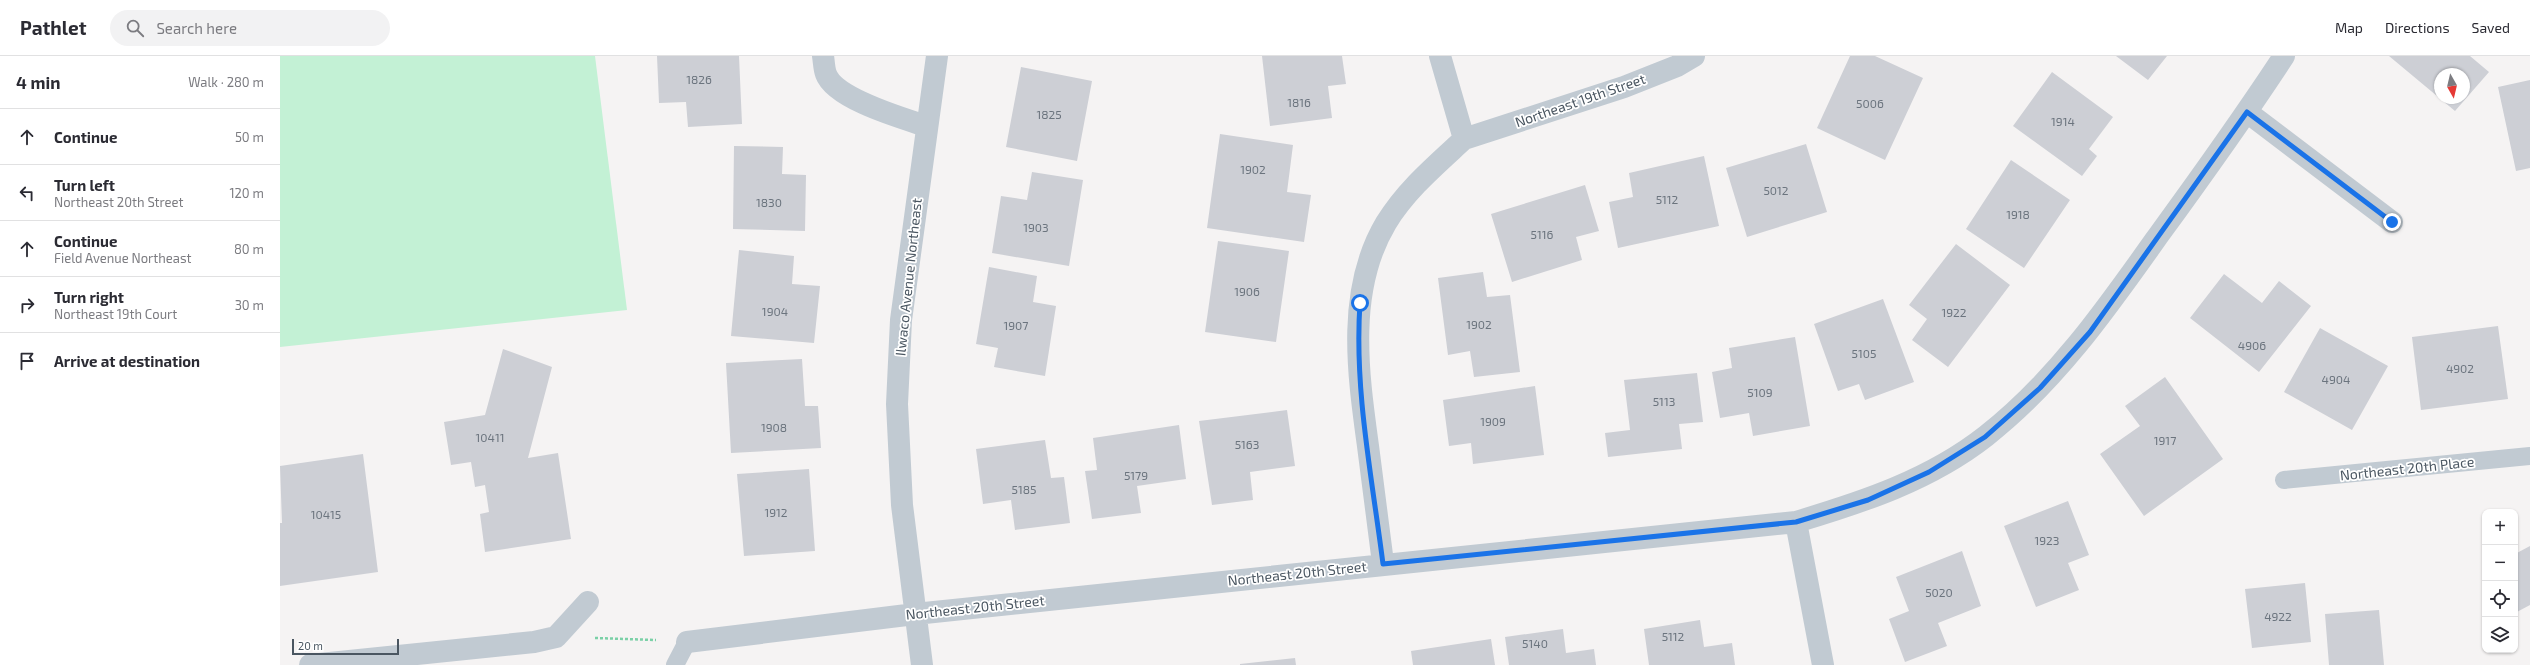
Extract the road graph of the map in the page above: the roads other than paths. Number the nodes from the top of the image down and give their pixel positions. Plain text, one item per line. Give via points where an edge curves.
1 (823, 56) edge
2 (937, 56) edge
3 (1440, 56) edge
4 (1694, 56) edge
5 (2284, 56) edge
6 (2247, 112) junction
7 (926, 126) junction
8 (1464, 139) junction
9 (2392, 222) dead end
10 (2530, 456) edge
11 (2284, 480) dead end
12 (1796, 522) junction
13 (1383, 564) junction
14 (588, 602) dead end
15 (915, 614) junction
16 (687, 642) joint
17 (310, 665) edge
18 (675, 665) edge
19 (922, 665) edge
20 (1823, 665) edge

1 - 7 street via 826,76 842,92 870,107
2 - 7 street, Ilwaco Avenue Northeast
3 - 8 street
4 - 8 street, Northeast 19th Street via 1677,66 1624,87
5 - 6 street, Northeast 20th Street
6 - 9 street
6 - 12 street, Northeast 20th Street via 2090,332 2040,388 1985,437 1929,472 1868,500
7 - 15 street, Ilwaco Avenue Northeast via 901,320 897,404 902,505
8 - 13 street via 1409,192 1386,224 1369,263 1360,303 1360,389
10 - 11 lane, Northeast 20th Place
12 - 13 street, Northeast 20th Street
12 - 20 street
13 - 15 street, Northeast 20th Street
14 - 17 street via 556,637 534,642
15 - 16 street, Northeast 20th Street
15 - 19 street, Ilwaco Avenue Northeast
16 - 18 lane

